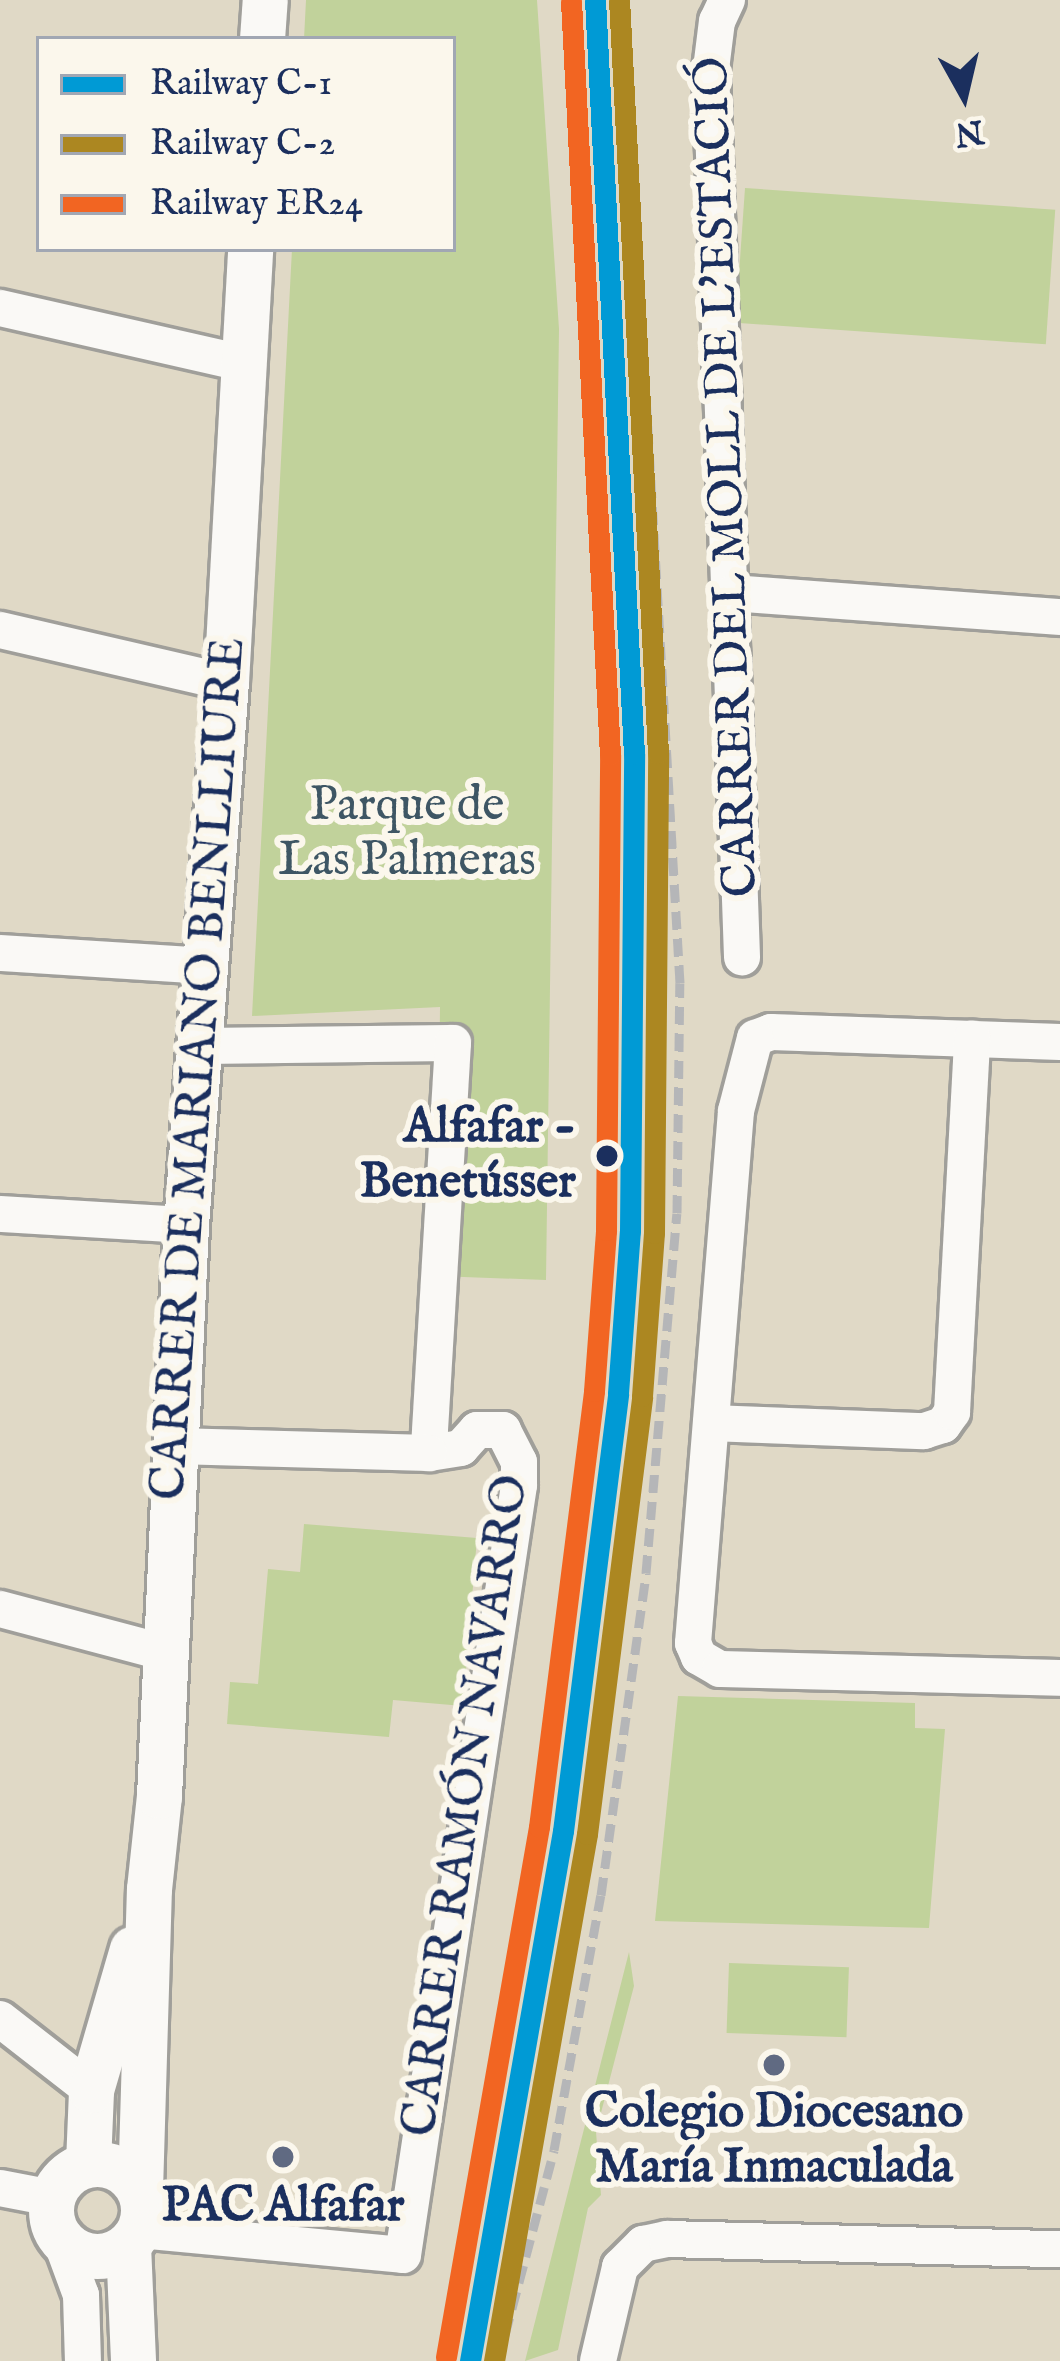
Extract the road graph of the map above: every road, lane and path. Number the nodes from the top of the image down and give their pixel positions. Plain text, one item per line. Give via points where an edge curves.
1 (265, 0) edge
2 (727, 0) edge
3 (262, 36) edge
4 (250, 252) edge
5 (0, 308) edge
6 (243, 363) junction
7 (732, 592) junction
8 (1060, 617) edge
9 (0, 630) edge
10 (226, 682) junction
11 (0, 953) edge
12 (742, 957) dead end
13 (205, 966) junction
14 (972, 1039) junction
15 (1060, 1042) edge
16 (200, 1046) junction
17 (0, 1214) edge
18 (186, 1225) junction
19 (711, 1424) junction
20 (175, 1446) junction
21 (429, 1453) junction
22 (0, 1610) edge
23 (166, 1653) junction
24 (1060, 1678) edge
25 (149, 1889) junction
26 (0, 2019) edge
27 (91, 2090) junction
28 (88, 2164) junction
29 (0, 2188) edge
30 (56, 2218) junction
31 (135, 2222) junction
32 (1060, 2249) edge
33 (83, 2361) edge
34 (133, 2361) edge
35 (598, 2361) edge

1 - 3 street
2 - 7 street, CARRER DEL MOLL DE L'ESTACIÓ via 711,70
4 - 6 street, CARRER DE MARIANO BENLLIURE
5 - 6 street
6 - 10 street, CARRER DE MARIANO BENLLIURE
7 - 8 street
7 - 12 street, CARRER DEL MOLL DE L'ESTACIÓ
9 - 10 street
10 - 13 street, CARRER DE MARIANO BENLLIURE
11 - 13 street
13 - 16 street, CARRER DE MARIANO BENLLIURE
14 - 15 street
14 - 19 street via 771,1032 752,1045 738,1096
14 - 19 street via 952,1412 944,1425 924,1431
16 - 18 street, CARRER DE MARIANO BENLLIURE
16 - 21 street via 454,1042
17 - 18 street
18 - 20 street, CARRER DE MARIANO BENLLIURE
19 - 24 street via 693,1643 699,1657 721,1669
20 - 21 street
20 - 23 street, CARRER DE MARIANO BENLLIURE
21 - 31 street, CARRER RAMÓN NAVARRO via 461,1448 477,1430 503,1430 519,1462 519,1485 403,2255
22 - 23 street
23 - 25 street, CARRER DE MARIANO BENLLIURE
25 - 27 street, CARRER DE MARIANO BENLLIURE
25 - 31 street, CARRER DE MARIANO BENLLIURE
26 - 27 street
27 - 28 street, CARRER DE MARIANO BENLLIURE
28 - 30 street via 59,2181
28 - 31 street via 118,2168
29 - 30 street
30 - 31 street via 71,2248 100,2256
30 - 33 street via 81,2295
31 - 34 street, CARRER DE MARIANO BENLLIURE
32 - 35 street via 668,2239 638,2246 620,2267

